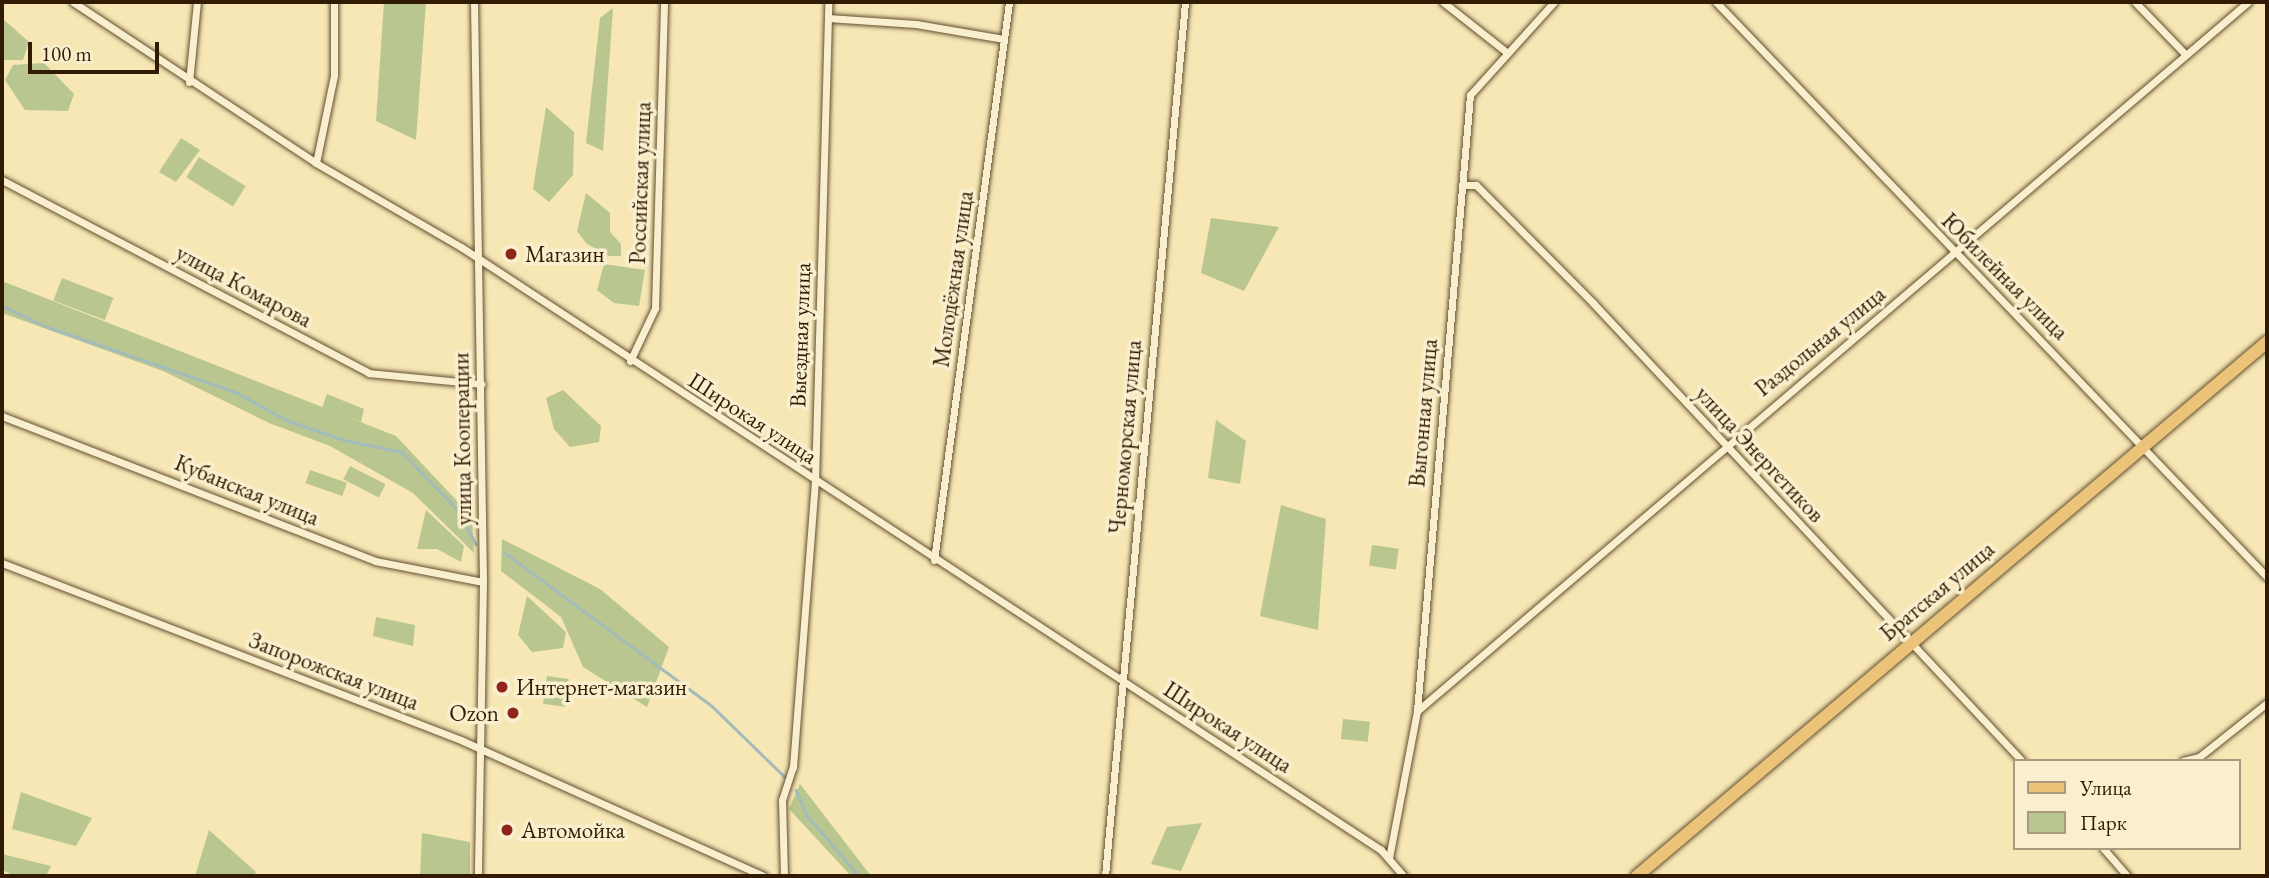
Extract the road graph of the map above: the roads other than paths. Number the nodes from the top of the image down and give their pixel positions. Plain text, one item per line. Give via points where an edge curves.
1 (73, 2) edge
2 (197, 2) edge
3 (334, 2) edge
4 (474, 2) edge
5 (664, 2) edge
6 (828, 2) edge
7 (1009, 2) edge
8 (1185, 2) edge
9 (1443, 2) edge
10 (1554, 2) edge
11 (1716, 2) edge
12 (2135, 2) edge
13 (2248, 2) edge
14 (828, 18) junction
15 (1004, 39) junction
16 (1505, 51) junction
17 (2185, 54) junction
18 (189, 82) junction
19 (316, 163) junction
20 (2, 180) edge
21 (1462, 185) junction
22 (1955, 255) junction
23 (479, 259) junction
24 (2267, 342) edge
25 (630, 361) junction
26 (481, 384) junction
27 (2, 415) edge
28 (2143, 444) junction
29 (1724, 445) junction
30 (815, 482) junction
31 (934, 560) junction
32 (2, 563) edge
33 (2267, 577) edge
34 (483, 582) junction
35 (1911, 641) junction
36 (1122, 680) junction
37 (2267, 703) edge
38 (1418, 711) junction
39 (480, 752) junction
40 (2020, 759) edge
41 (2191, 759) edge
42 (2105, 850) edge
43 (1389, 858) junction
44 (1400, 874) edge
45 (478, 876) edge
46 (764, 876) edge
47 (784, 876) edge
48 (1105, 876) edge
49 (1637, 876) edge
50 (2127, 876) edge

1 - 18 street, Широкая улица
2 - 18 street
3 - 19 street via 334,75
4 - 23 street, улица Кооперации
5 - 25 street, Российская улица via 655,308
6 - 14 street, Выездная улица
7 - 15 street, Молодёжная улица
8 - 36 street, Черноморская улица
9 - 16 street
10 - 16 street, Выгонная улица
11 - 22 street, Юбилейная улица
12 - 17 street
13 - 17 street, Раздольная улица
14 - 15 street via 916,24
14 - 30 street, Выездная улица
15 - 31 street, Молодёжная улица
16 - 21 street, Выгонная улица via 1470,95
17 - 22 street, Раздольная улица
18 - 19 street, Широкая улица
19 - 23 street, Широкая улица
20 - 26 street, улица Комарова via 369,373
21 - 29 street, улица Энергетиков via 1476,186 1594,303
21 - 38 street, Выгонная улица
22 - 28 street, Юбилейная улица
22 - 29 street, Раздольная улица
23 - 25 street, Широкая улица
23 - 26 street, улица Кооперации
24 - 28 main road, Братская улица
25 - 30 street, Широкая улица
26 - 34 street, улица Кооперации
27 - 34 street, Кубанская улица via 375,561
28 - 33 street, Юбилейная улица
28 - 35 main road, Братская улица
29 - 35 street, улица Энергетиков
29 - 38 street, Раздольная улица
30 - 31 street, Широкая улица
30 - 47 street, Выездная улица via 793,767 782,800
31 - 36 street, Широкая улица
32 - 39 street, Запорожская улица
34 - 39 street, улица Кооперации
35 - 40 street, улица Энергетиков
35 - 49 main road, Братская улица
36 - 43 street, Широкая улица
36 - 48 street, Черноморская улица
37 - 41 street
38 - 43 street, Выгонная улица
39 - 45 street, улица Кооперации
39 - 46 street, Запорожская улица
42 - 50 street
43 - 44 street, Широкая улица

